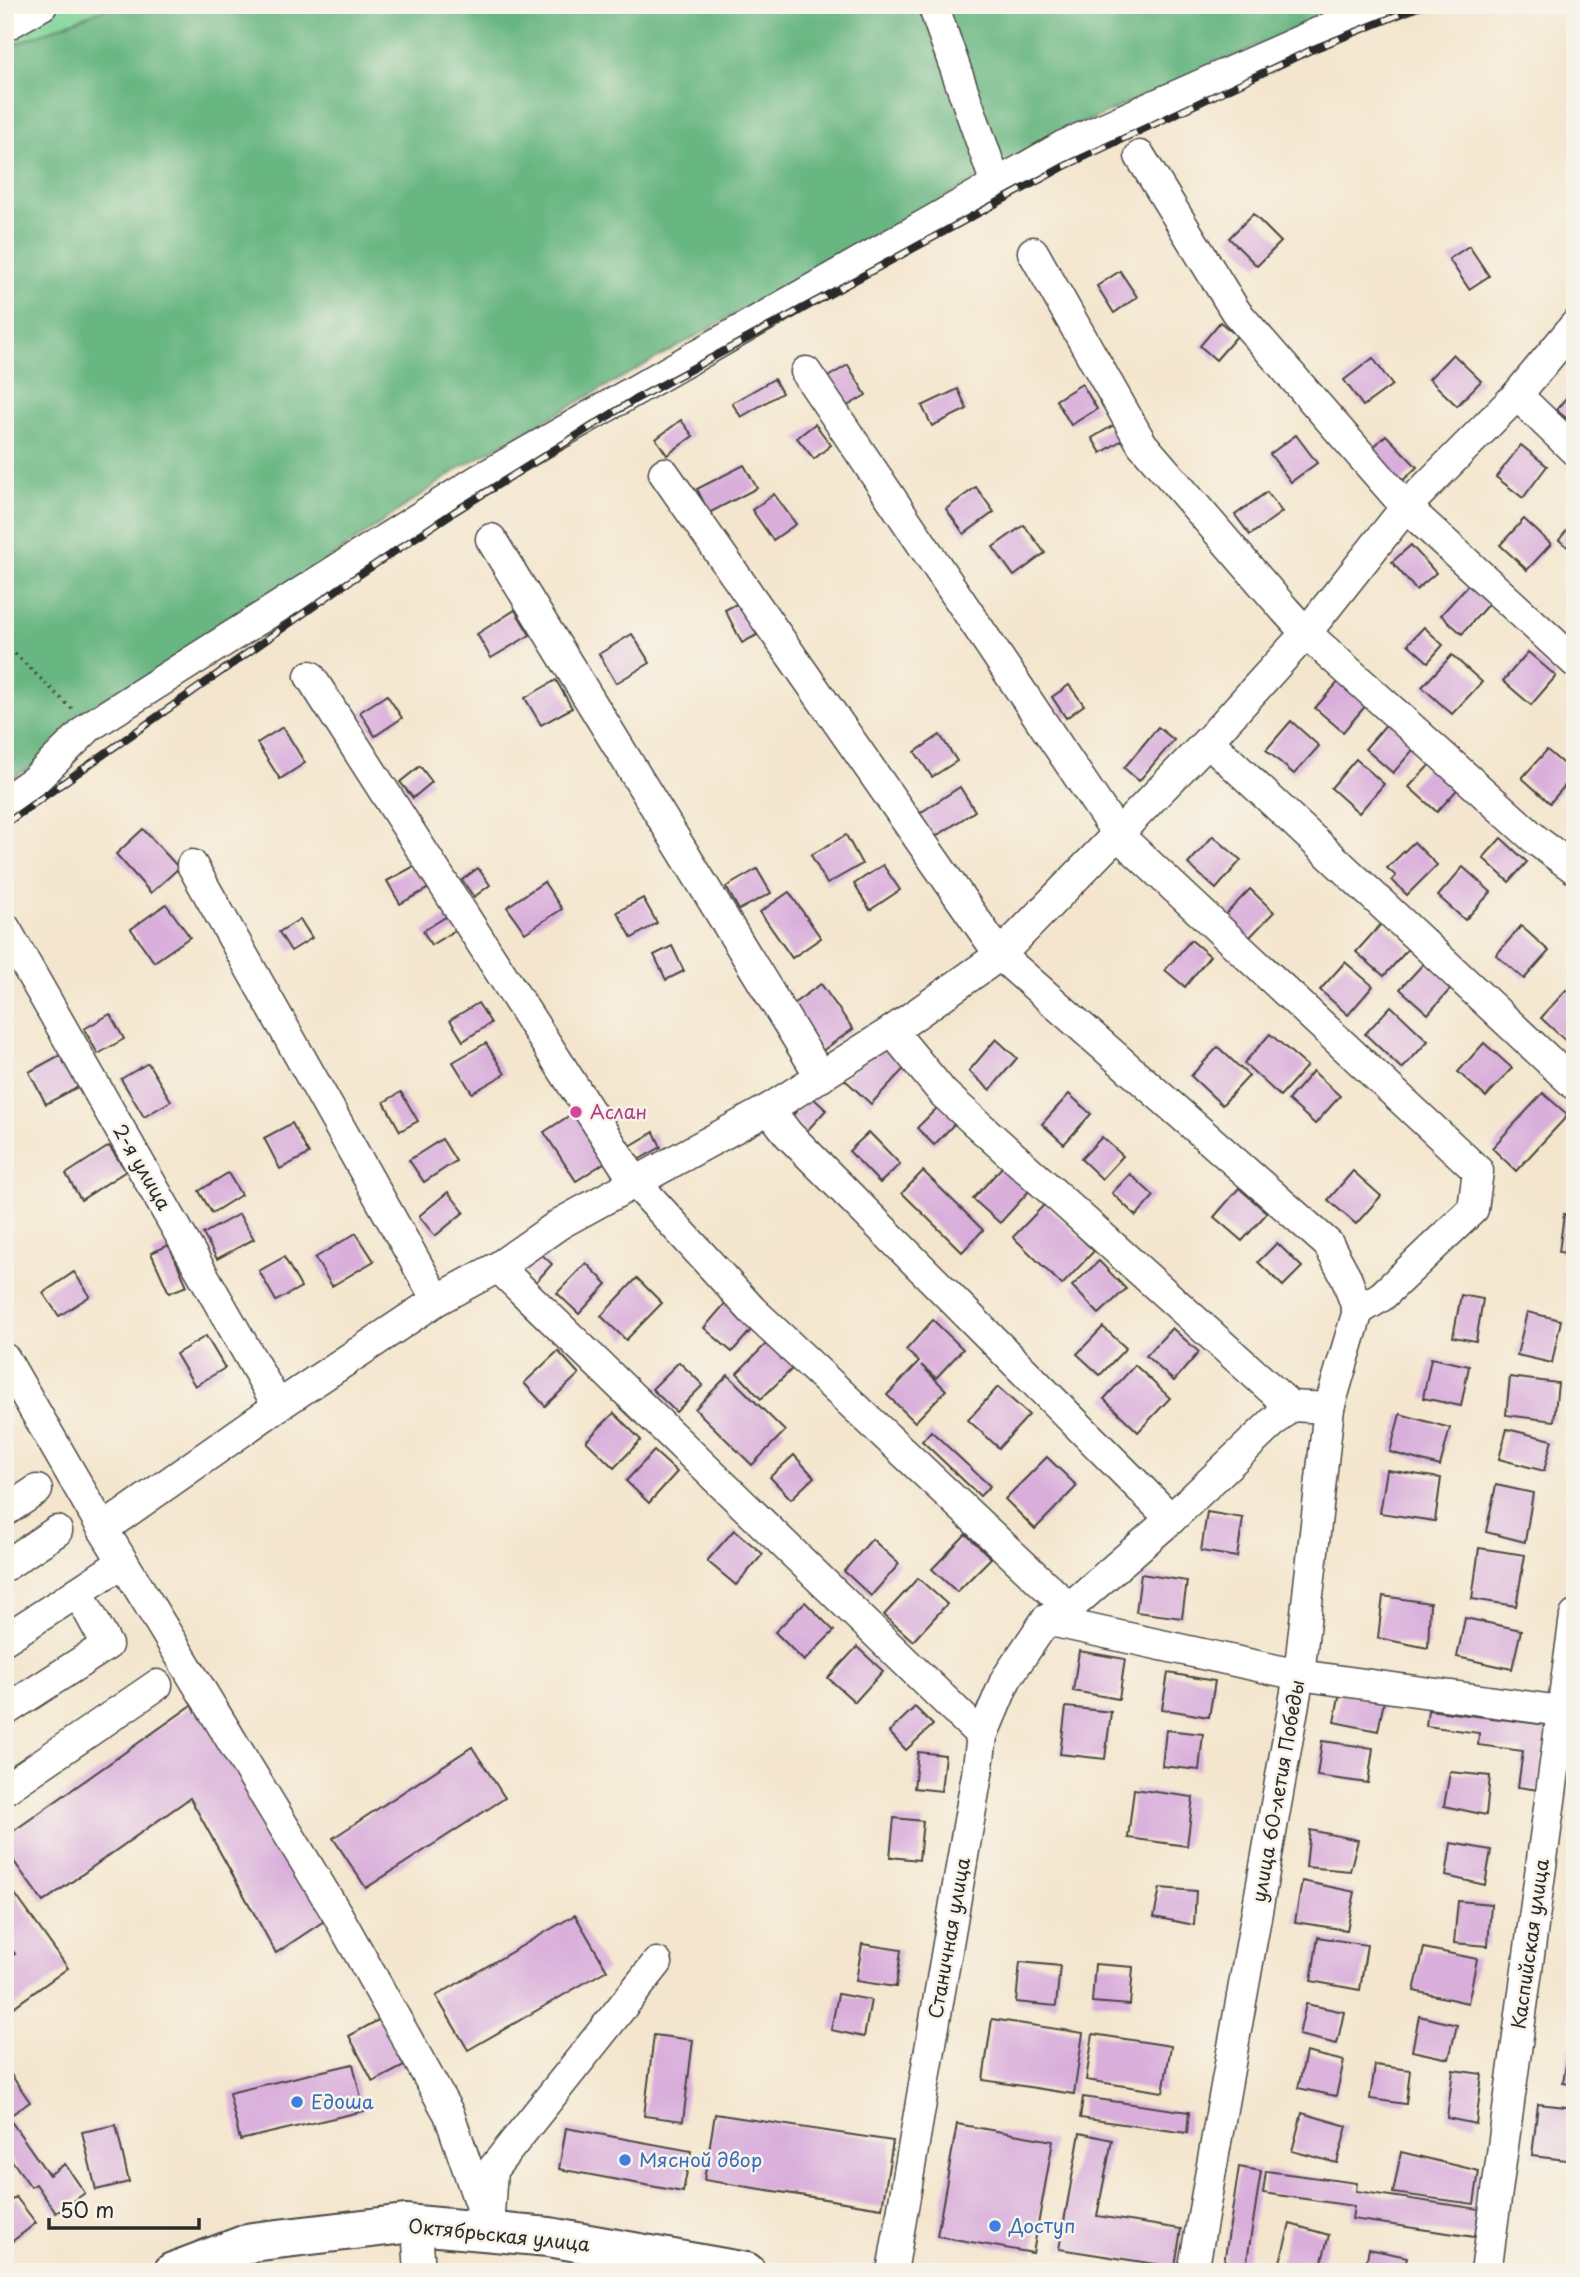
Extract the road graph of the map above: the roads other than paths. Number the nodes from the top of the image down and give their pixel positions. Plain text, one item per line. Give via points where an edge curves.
1 (41, 5) edge
2 (933, 5) edge
3 (1381, 5) edge
4 (5, 26) edge
5 (1140, 156) dead end
6 (996, 184) junction
7 (1033, 252) dead end
8 (1575, 325) edge
9 (806, 372) dead end
10 (1517, 395) junction
11 (1575, 451) edge
12 (664, 474) dead end
13 (1406, 507) junction
14 (491, 539) dead end
15 (1306, 633) junction
16 (1575, 662) edge
17 (310, 676) dead end
18 (1209, 741) junction
19 (5, 801) edge
20 (1118, 835) junction
21 (192, 865) dead end
22 (1575, 869) edge
23 (5, 928) edge
24 (1000, 955) junction
25 (892, 1031) junction
26 (821, 1077) junction
27 (1575, 1085) edge
28 (769, 1109) junction
29 (635, 1182) junction
30 (498, 1267) junction
31 (437, 1300) junction
32 (1358, 1311) junction
33 (5, 1359) edge
34 (278, 1406) junction
35 (1290, 1406) junction
36 (1329, 1408) junction
37 (37, 1490) dead end
38 (5, 1511) edge
39 (1171, 1519) junction
40 (103, 1530) junction
41 (57, 1531) dead end
42 (123, 1562) junction
43 (5, 1566) edge
44 (78, 1592) junction
45 (1058, 1614) junction
46 (1575, 1616) edge
47 (5, 1640) edge
48 (1299, 1675) junction
49 (157, 1685) dead end
50 (5, 1711) edge
51 (1568, 1712) edge
52 (982, 1736) junction
53 (5, 1789) edge
54 (657, 1963) dead end
55 (489, 2231) junction
56 (419, 2258) edge
57 (173, 2272) edge
58 (219, 2272) edge
59 (640, 2272) edge
60 (746, 2272) edge
61 (892, 2272) edge
62 (1193, 2272) edge
63 (1486, 2272) edge

1 - 4 street
2 - 6 street
3 - 6 street via 1063,145
5 - 13 street via 1236,312
6 - 19 street via 480,479 90,726 35,780
7 - 15 street via 1142,444
8 - 10 street
9 - 20 street
10 - 11 street
10 - 13 street
12 - 24 street
13 - 15 street
13 - 16 street
14 - 26 street
15 - 18 street
15 - 22 street via 1537,841
17 - 29 street
18 - 20 street
18 - 27 street
20 - 24 street
20 - 32 street via 1478,1171 1473,1209 1382,1296
21 - 31 street
23 - 34 street, 2-я улица
24 - 25 street
24 - 32 street via 1328,1244
25 - 26 street
25 - 35 street via 944,1094
26 - 28 street
28 - 29 street
28 - 39 street via 788,1134
29 - 30 street via 561,1223
29 - 45 street via 752,1310
30 - 31 street
30 - 52 street
31 - 34 street
32 - 36 street, улица 60-летия Победы
33 - 40 street
34 - 40 street
35 - 36 street
35 - 39 street, Станичная улица
36 - 48 street, улица 60-летия Победы
37 - 38 street
39 - 45 street, Станичная улица
40 - 42 street
41 - 43 street
42 - 44 street
42 - 55 street via 337,1914 449,2113
44 - 47 street
44 - 50 street via 107,1645
45 - 48 street
45 - 52 street, Станичная улица via 1006,1679
46 - 51 street, Каспийская улица
48 - 51 street
48 - 62 street, улица 60-летия Победы
49 - 53 street
51 - 63 street, Каспийская улица
52 - 61 street, Станичная улица
54 - 55 street via 492,2170
55 - 57 main road, Октябрьская улица via 405,2224 251,2242
55 - 60 main road, Октябрьская улица via 549,2236
56 - 58 main road, Октябрьская улица via 320,2248
56 - 59 main road, Октябрьская улица via 450,2242

